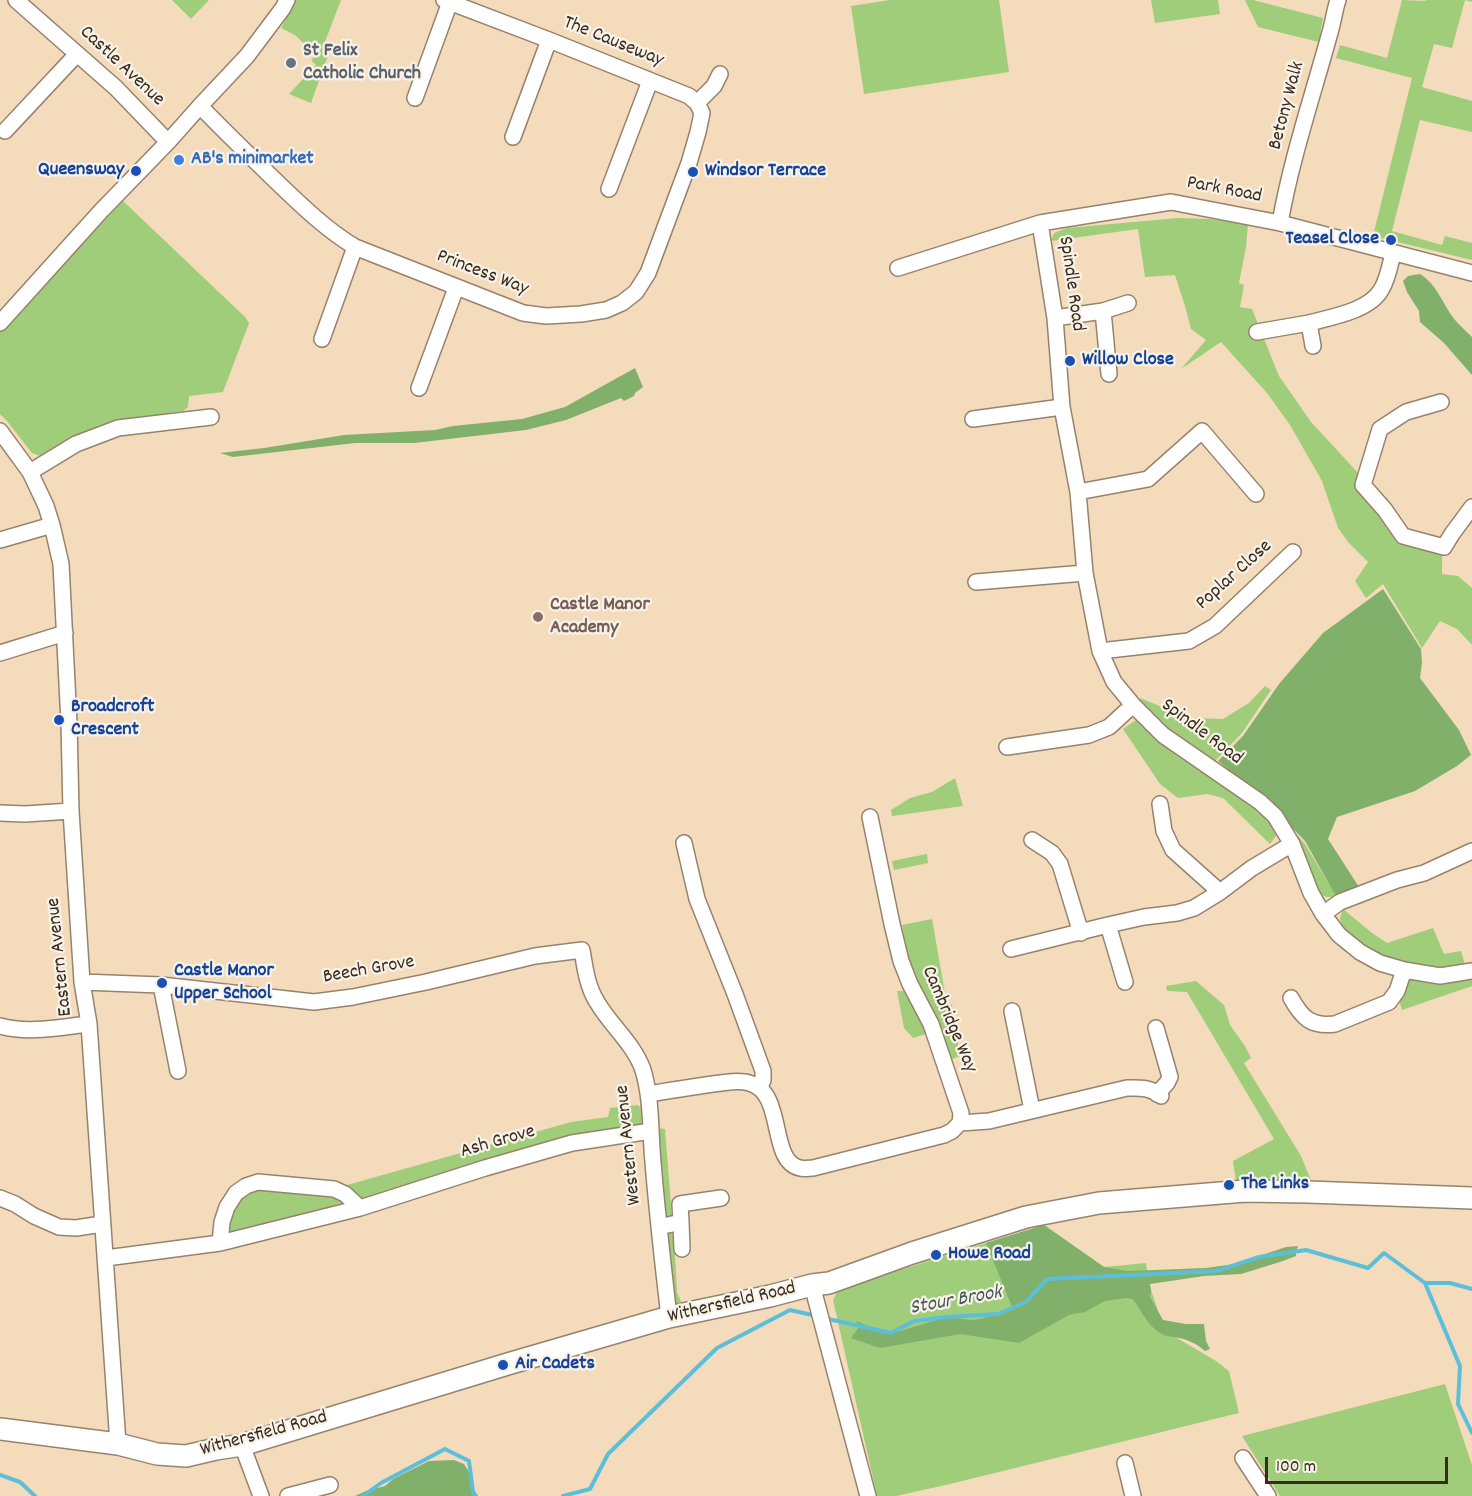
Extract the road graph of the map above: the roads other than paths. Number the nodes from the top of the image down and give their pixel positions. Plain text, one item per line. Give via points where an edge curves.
1 (16, 0) edge
2 (287, 0) edge
3 (1338, 0) edge
4 (447, 1) edge
5 (549, 40) junction
6 (77, 54) junction
7 (720, 74) dead end
8 (650, 81) junction
9 (415, 98) dead end
10 (697, 103) junction
11 (200, 106) junction
12 (5, 131) dead end
13 (513, 137) dead end
14 (168, 142) junction
15 (609, 189) dead end
16 (1040, 223) junction
17 (1281, 223) junction
18 (355, 247) junction
19 (1393, 253) junction
20 (898, 268) dead end
21 (1472, 273) edge
22 (456, 288) junction
23 (1128, 303) dead end
24 (1103, 311) junction
25 (1055, 318) junction
26 (0, 323) edge
27 (1309, 323) junction
28 (1257, 332) dead end
29 (322, 339) dead end
30 (1313, 346) dead end
31 (1109, 374) dead end
32 (419, 388) dead end
33 (1441, 402) dead end
34 (1062, 407) junction
35 (211, 417) dead end
36 (973, 419) dead end
37 (0, 431) edge
38 (30, 472) junction
39 (1078, 492) junction
40 (1256, 494) dead end
41 (1472, 507) edge
42 (52, 525) junction
43 (0, 540) edge
44 (1293, 552) dead end
45 (1085, 573) junction
46 (976, 582) dead end
47 (65, 633) junction
48 (1100, 651) junction
49 (0, 653) edge
50 (1133, 705) junction
51 (1007, 747) dead end
52 (1160, 803) dead end
53 (70, 811) junction
54 (0, 813) edge
55 (870, 817) dead end
56 (1031, 841) dead end
57 (685, 842) dead end
58 (1292, 844) junction
59 (1472, 852) edge
60 (1220, 892) junction
61 (1323, 914) junction
62 (1108, 925) junction
63 (1081, 933) junction
64 (1011, 949) dead end
65 (582, 950) joint
66 (1404, 970) junction
67 (1472, 971) edge
68 (82, 982) junction
69 (1125, 982) dead end
70 (161, 985) junction
71 (1291, 998) dead end
72 (1012, 1011) dead end
73 (89, 1024) junction
74 (0, 1026) edge
75 (1156, 1028) dead end
76 (178, 1071) dead end
77 (760, 1088) junction
78 (649, 1094) junction
79 (1032, 1110) junction
80 (960, 1123) junction
81 (651, 1131) junction
82 (0, 1198) edge
83 (721, 1198) dead end
84 (1472, 1198) edge
85 (360, 1208) junction
86 (681, 1222) junction
87 (102, 1224) junction
88 (659, 1227) junction
89 (220, 1244) junction
90 (682, 1249) dead end
91 (105, 1258) junction
92 (815, 1295) junction
93 (669, 1317) junction
94 (0, 1430) edge
95 (118, 1444) junction
96 (243, 1445) junction
97 (1243, 1458) dead end
98 (1125, 1463) dead end
99 (330, 1485) dead end
100 (261, 1496) edge
101 (288, 1496) edge
102 (868, 1496) edge
103 (1133, 1496) edge
104 (1268, 1496) edge

1 - 6 street, Castle Avenue
2 - 11 street via 247,56
3 - 17 street, Betony Walk
4 - 5 street, The Causeway
4 - 9 street
5 - 8 street, The Causeway
5 - 13 street
6 - 12 street
6 - 14 street, Castle Avenue
7 - 10 street
8 - 10 street, The Causeway
8 - 15 street
10 - 22 street, Princess Way via 702,113 698,132 648,273 636,292 622,303 606,310 546,316 523,313
11 - 14 street
11 - 18 street, Princess Way via 320,223
14 - 26 street
16 - 17 street, Park Road via 1171,202
16 - 20 street, Park Road
16 - 25 street, Spindle Road
17 - 19 street, Park Road
18 - 22 street, Princess Way
18 - 29 street
19 - 21 street, Park Road
19 - 27 street via 1385,282 1372,300 1362,307
22 - 32 street
23 - 24 street
24 - 25 street
24 - 31 street
25 - 34 street, Spindle Road
27 - 28 street
27 - 30 street
33 - 41 street via 1406,412 1380,429 1363,485 1403,536 1444,547
34 - 36 street
34 - 39 street, Spindle Road
35 - 38 street via 118,428 76,444
37 - 38 street, Eastern Avenue
38 - 42 street, Eastern Avenue
39 - 40 street via 1148,479 1202,431
39 - 45 street, Spindle Road
42 - 43 street
42 - 47 street, Eastern Avenue via 61,564
44 - 48 street, Poplar Close via 1215,626 1189,641
45 - 46 street
45 - 48 street, Spindle Road
47 - 49 street
47 - 53 street, Eastern Avenue
48 - 50 street, Spindle Road via 1114,682
50 - 51 street via 1109,727 1089,735
50 - 58 street, Spindle Road via 1186,752 1260,802 1275,816
52 - 60 street via 1164,831 1173,850
53 - 54 street
53 - 68 street, Eastern Avenue
55 - 80 street, Cambridge Way via 901,961 931,1024 957,1099
56 - 63 street via 1052,853 1060,864
57 - 77 street via 697,899 763,1071
58 - 60 street
58 - 61 street, Spindle Road
59 - 61 street via 1340,902
60 - 62 street via 1177,914
61 - 66 street, Spindle Road via 1339,935 1360,952
62 - 63 street
62 - 69 street
63 - 64 street
65 - 70 street, Beech Grove via 535,956 426,982 314,1002
65 - 78 street, Western Avenue via 586,976 596,1001 636,1055
66 - 67 street, Spindle Road via 1440,976
66 - 71 street via 1389,1002 1335,1024 1307,1020
68 - 70 street, Beech Grove
68 - 73 street, Eastern Avenue
70 - 76 street
72 - 79 street
73 - 74 street via 40,1029
73 - 87 street, Eastern Avenue
75 - 79 street via 1170,1077 1159,1095 1146,1088 1127,1088
77 - 78 street via 736,1082
77 - 80 street via 767,1096 783,1152 799,1168 813,1168 944,1135
78 - 81 street, Western Avenue
79 - 80 street via 989,1121
81 - 85 street, Ash Grove via 572,1143
81 - 88 street, Western Avenue
82 - 87 street via 59,1227
83 - 86 street via 680,1204
84 - 92 street, Withersfield Road via 1245,1191 1099,1203 1026,1217 912,1253 829,1283
85 - 89 street, Ash Grove
85 - 89 street via 334,1189 258,1182 236,1193 227,1207
86 - 88 street
86 - 90 street
87 - 91 street, Eastern Avenue
88 - 93 street, Western Avenue
89 - 91 street, Ash Grove
91 - 95 street, Eastern Avenue
92 - 93 street, Withersfield Road via 770,1296
92 - 102 street
93 - 96 street, Withersfield Road
94 - 95 street, Withersfield Road
95 - 96 street, Withersfield Road via 157,1454 186,1456
96 - 100 street
97 - 104 street
98 - 103 street
99 - 101 street

